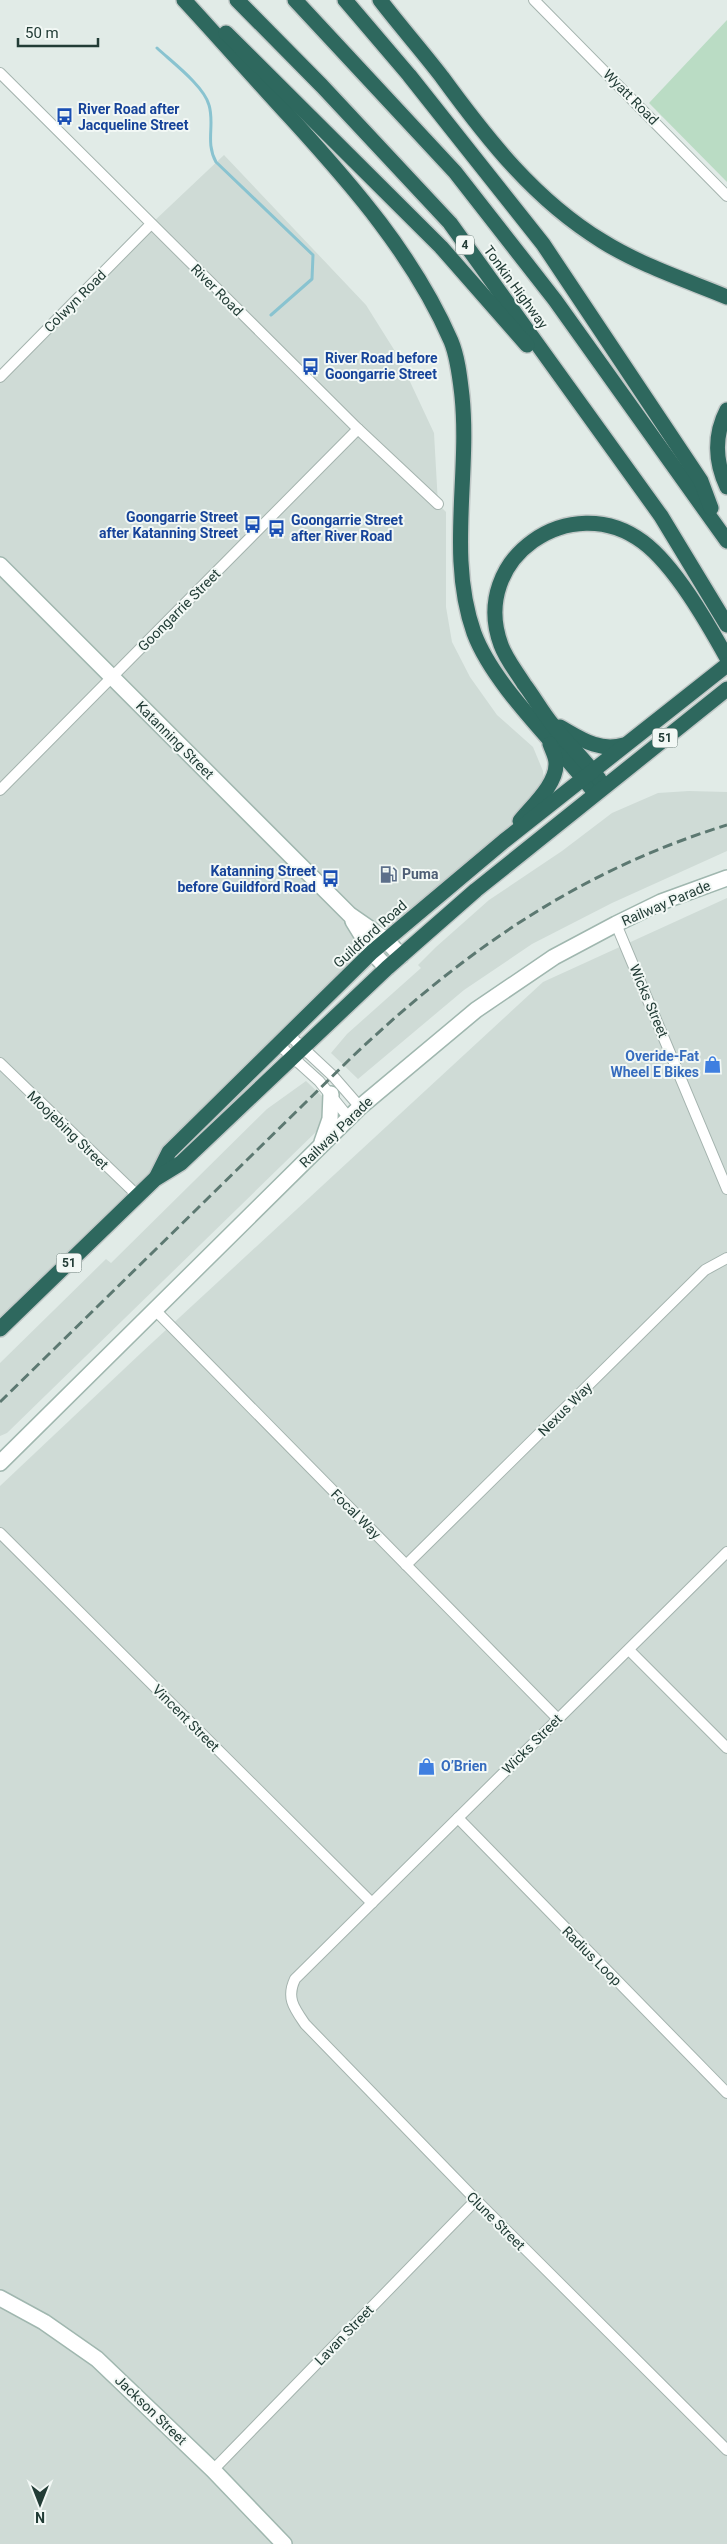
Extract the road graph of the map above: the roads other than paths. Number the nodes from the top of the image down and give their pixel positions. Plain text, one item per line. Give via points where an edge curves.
1 (184, 0) edge
2 (192, 0) edge
3 (237, 0) edge
4 (295, 0) edge
5 (345, 0) edge
6 (380, 0) edge
7 (534, 0) edge
8 (0, 73) edge
9 (727, 196) edge
10 (151, 224) junction
11 (727, 297) edge
12 (0, 377) edge
13 (585, 410) junction
14 (727, 410) edge
15 (358, 429) junction
16 (727, 487) edge
17 (438, 504) dead end
18 (723, 535) edge
19 (0, 565) edge
20 (726, 622) edge
21 (727, 658) edge
22 (727, 665) edge
23 (112, 678) junction
24 (727, 689) edge
25 (549, 729) junction
26 (629, 743) junction
27 (588, 775) junction
28 (600, 789) junction
29 (0, 790) edge
30 (504, 842) junction
31 (727, 878) edge
32 (350, 915) junction
33 (616, 924) junction
34 (386, 940) junction
35 (372, 952) junction
36 (400, 956) junction
37 (386, 968) junction
38 (283, 1039) junction
39 (297, 1052) junction
40 (0, 1063) edge
41 (331, 1094) junction
42 (354, 1112) junction
43 (321, 1146) junction
44 (155, 1180) junction
45 (727, 1189) edge
46 (138, 1196) junction
47 (727, 1258) edge
48 (155, 1310) junction
49 (0, 1329) edge
50 (0, 1463) edge
51 (0, 1534) edge
52 (727, 1552) edge
53 (406, 1565) junction
54 (629, 1650) junction
55 (558, 1719) junction
56 (727, 1748) edge
57 (458, 1818) junction
58 (372, 1903) junction
59 (295, 1978) joint
60 (727, 2093) edge
61 (476, 2200) junction
62 (0, 2298) edge
63 (727, 2450) edge
64 (213, 2470) junction
65 (284, 2544) edge

1 - 25 highway via 369,207 410,262 451,343 461,382 465,424 460,556 464,596 487,660 503,683
2 - 13 highway via 290,94 441,248
3 - 13 highway, Tonkin Highway / 4 via 450,223
4 - 18 highway, Tonkin Highway via 454,172 555,300
5 - 18 highway, Tonkin Highway via 543,244 700,481
6 - 11 highway via 487,138 547,201 604,242
7 - 9 street, Wyatt Road
8 - 10 street, River Road
10 - 12 street, Colwyn Road
10 - 15 street, River Road
13 - 20 highway, Tonkin Highway / 4 via 661,516
14 - 16 highway via 717,452 718,466
15 - 17 street, River Road
15 - 23 street, Goongarrie Street
19 - 23 street, Katanning Street
21 - 25 highway via 666,564 642,541 618,528 599,524 571,525 541,534 526,545 504,572 497,599 496,622 501,644
22 - 26 highway, Guildford Road / 51
23 - 29 street, Goongarrie Street
23 - 32 street, Katanning Street
24 - 28 highway, Guildford Road / 51
25 - 26 highway via 597,746 611,748
25 - 27 highway
25 - 30 highway via 556,771
26 - 27 highway, Guildford Road / 51
27 - 28 highway
27 - 30 highway, Guildford Road / 51
28 - 36 highway, Guildford Road / 51
30 - 34 highway, Guildford Road / 51
31 - 33 street, Railway Parade via 661,902
32 - 34 street, Katanning Street
32 - 35 street, Katanning Street
33 - 42 street, Railway Parade via 554,958 484,1004
33 - 45 street, Wicks Street
34 - 35 highway, Guildford Road / 51
34 - 36 street, Katanning Street
35 - 37 street, Katanning Street
35 - 38 highway, Guildford Road / 51
36 - 37 highway, Guildford Road / 51
37 - 39 highway, Guildford Road / 51
38 - 39 street
38 - 39 street
38 - 44 highway, Guildford Road / 51 via 169,1152
39 - 41 street
39 - 42 street via 333,1076
39 - 44 highway, Guildford Road / 51 via 180,1163
40 - 46 street, Moojebing Street
41 - 42 street
41 - 43 street via 330,1120
42 - 43 street, Railway Parade
43 - 48 street, Railway Parade
44 - 46 highway, Guildford Road / 51
46 - 49 highway, Guildford Road / 51
47 - 53 street, Nexus Way via 705,1270
48 - 50 street, Railway Parade
48 - 53 street, Focal Way
51 - 58 street, Vincent Street
52 - 54 street, Wicks Street
53 - 55 street, Focal Way
54 - 55 street, Wicks Street
54 - 56 street
55 - 57 street, Wicks Street
57 - 58 street, Wicks Street
57 - 60 street, Radius Loop
58 - 59 street, Wicks Street
59 - 61 street, Clune Street via 290,1998 305,2024
61 - 63 street, Clune Street
61 - 64 street, Lavan Street
62 - 64 street, Jackson Street via 44,2322 97,2359
64 - 65 street, Jackson Street

